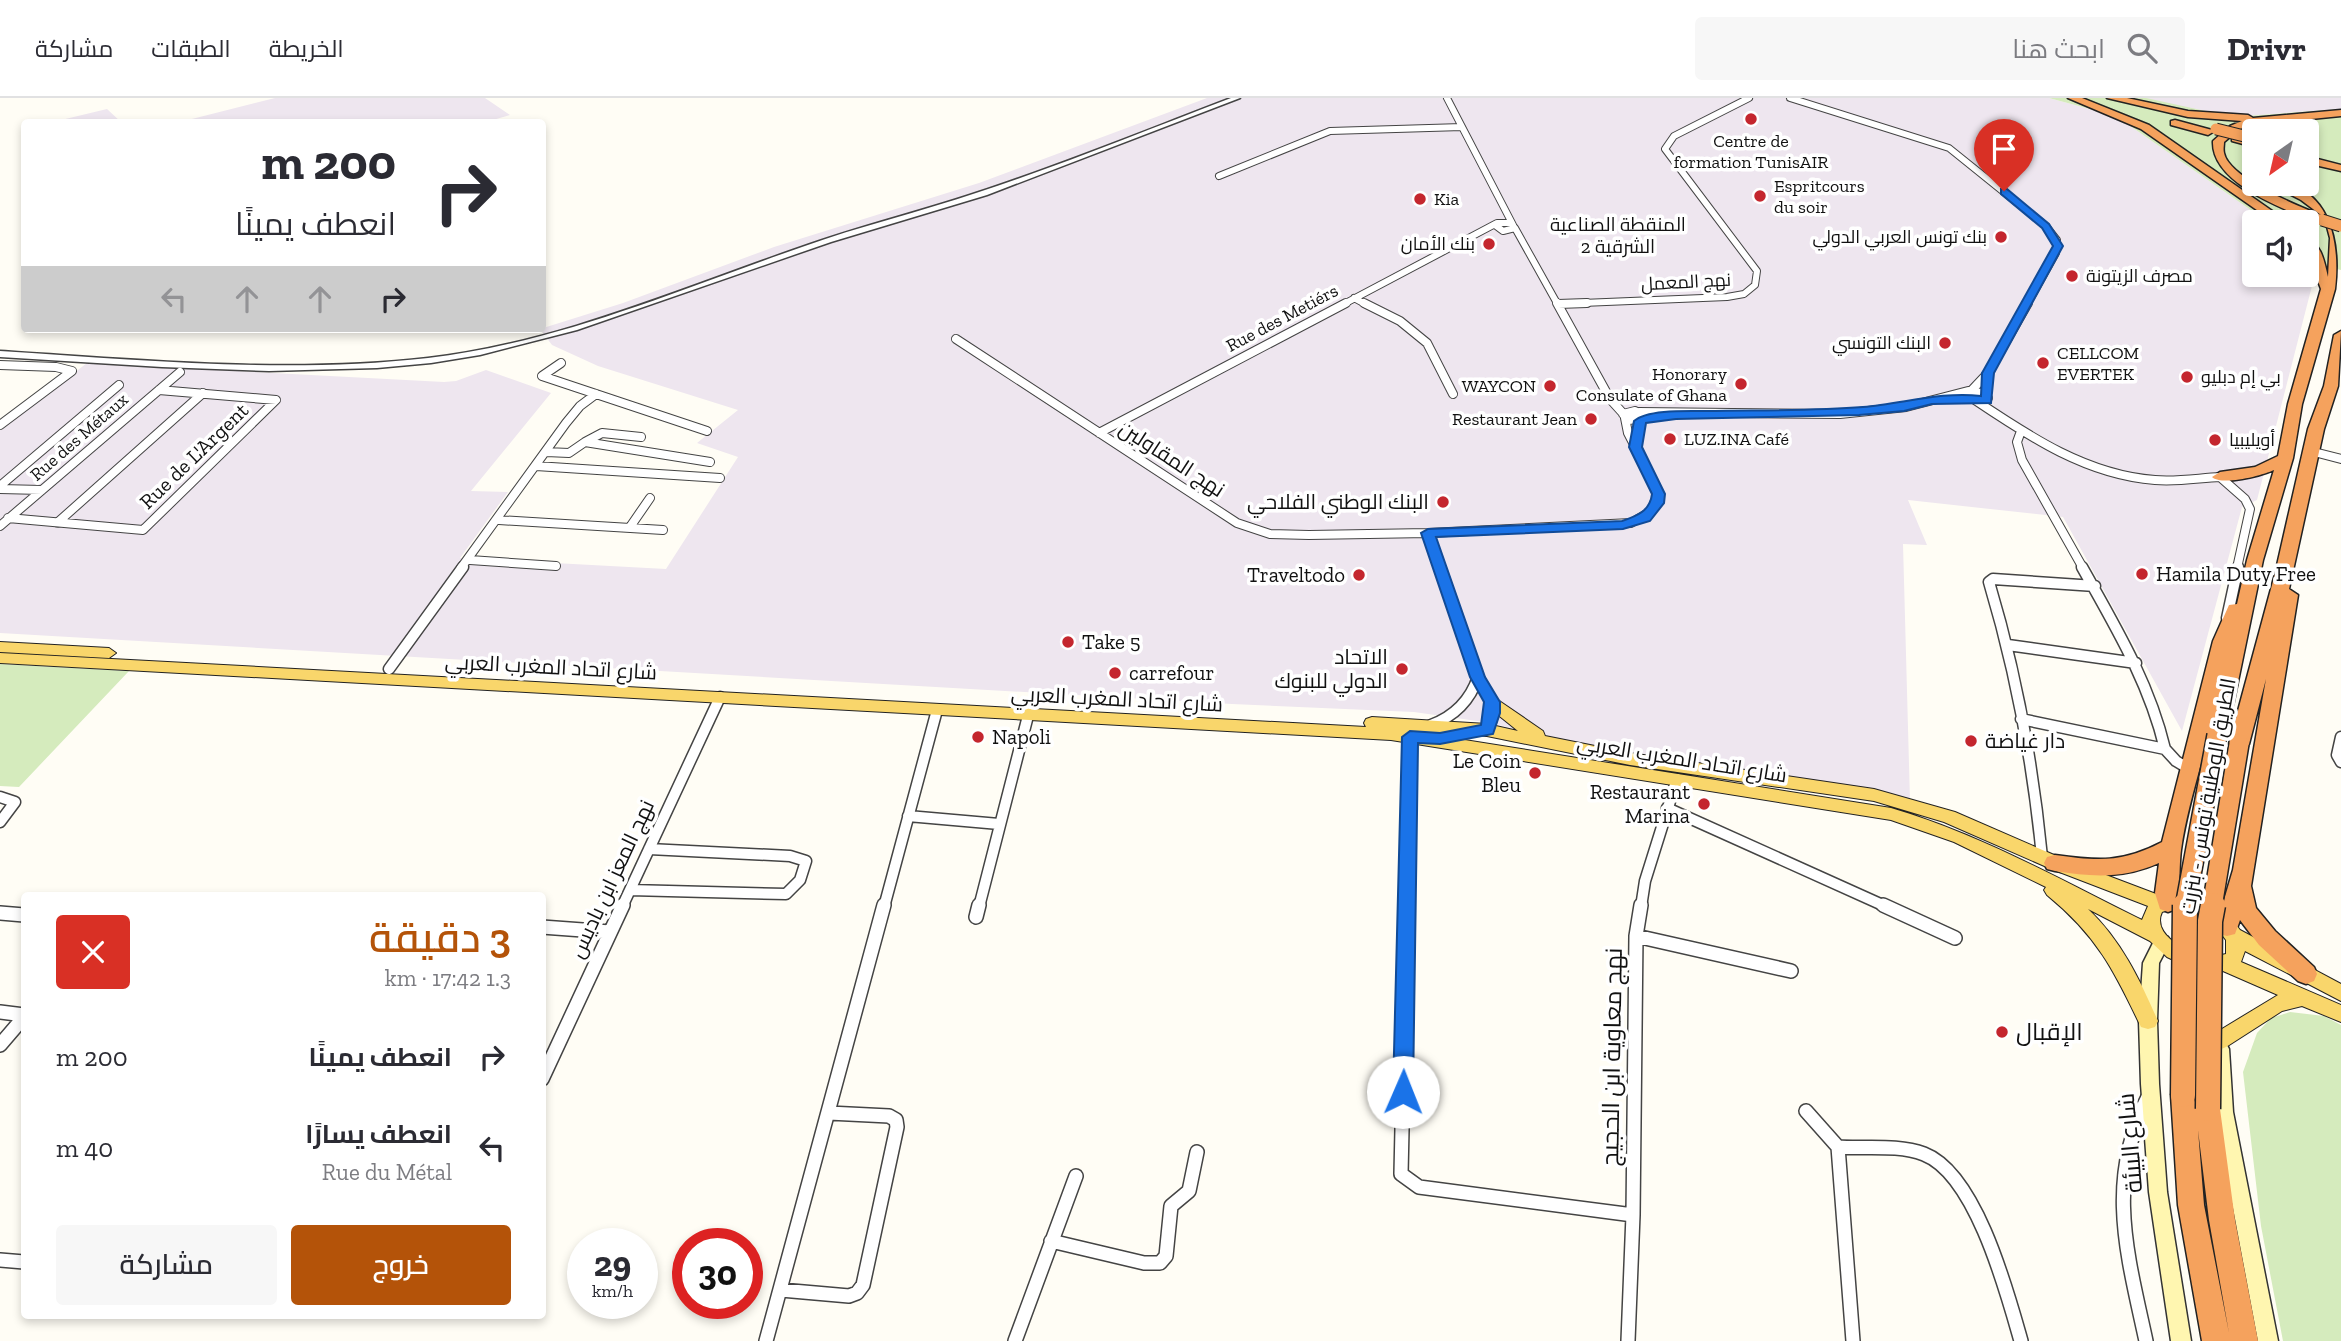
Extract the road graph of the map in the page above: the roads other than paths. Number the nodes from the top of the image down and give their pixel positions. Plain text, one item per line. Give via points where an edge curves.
1 (1224, 98) edge
2 (1237, 98) edge
3 (1447, 98) edge
4 (1749, 98) edge
5 (1790, 98) edge
6 (2073, 98) edge
7 (2082, 98) edge
8 (2104, 98) edge
9 (2112, 98) edge
10 (2341, 113) edge
11 (2298, 117) junction
12 (2341, 121) edge
13 (2319, 122) edge
14 (1462, 127) junction
15 (2212, 130) junction
16 (2242, 132) edge
17 (2242, 137) edge
18 (2335, 161) edge
19 (2242, 167) edge
20 (2341, 168) edge
21 (1219, 176) dead end
22 (2301, 196) edge
23 (1503, 202) junction
24 (2265, 210) edge
25 (1514, 226) junction
26 (2341, 226) edge
27 (1498, 227) junction
28 (1523, 242) junction
29 (2319, 260) edge
30 (2339, 268) edge
31 (2328, 289) junction
32 (1354, 298) junction
33 (1558, 304) junction
34 (546, 331) edge
35 (539, 333) edge
36 (2341, 335) edge
37 (956, 339) dead end
38 (0, 347) edge
39 (0, 354) edge
40 (561, 363) dead end
41 (0, 365) edge
42 (180, 372) dead end
43 (1988, 373) junction
44 (2336, 381) edge
45 (119, 385) dead end
46 (159, 390) junction
47 (1606, 391) junction
48 (202, 393) junction
49 (596, 394) junction
50 (1453, 394) dead end
51 (1971, 395) junction
52 (1986, 395) junction
53 (1624, 416) junction
54 (1639, 416) junction
55 (2005, 419) junction
56 (0, 425) edge
57 (707, 430) dead end
58 (2021, 431) junction
59 (1100, 433) junction
60 (641, 437) dead end
61 (585, 442) junction
62 (1635, 447) junction
63 (546, 452) junction
64 (2315, 452) junction
65 (2285, 458) junction
66 (2341, 459) edge
67 (710, 462) dead end
68 (536, 466) junction
69 (2220, 477) junction
70 (720, 478) dead end
71 (0, 487) edge
72 (42, 490) junction
73 (650, 498) dead end
74 (8, 518) junction
75 (499, 520) junction
76 (57, 523) junction
77 (0, 526) edge
78 (630, 527) junction
79 (663, 530) dead end
80 (1428, 533) junction
81 (2287, 558) junction
82 (2255, 560) junction
83 (470, 561) junction
84 (556, 566) dead end
85 (2095, 586) junction
86 (2222, 641) junction
87 (2008, 645) junction
88 (0, 647) edge
89 (0, 658) edge
90 (2136, 663) junction
91 (389, 669) junction
92 (1478, 677) junction
93 (669, 689) junction
94 (720, 697) junction
95 (1492, 702) junction
96 (937, 710) junction
97 (1030, 710) junction
98 (2021, 719) junction
99 (1431, 724) junction
100 (1487, 730) junction
101 (2217, 736) joint
102 (1410, 737) junction
103 (2341, 737) edge
104 (1565, 747) junction
105 (2165, 749) junction
106 (2340, 758) edge
107 (2191, 770) junction
108 (1677, 779) junction
109 (0, 797) edge
110 (1667, 808) junction
111 (908, 816) junction
112 (0, 822) edge
113 (999, 824) junction
114 (2171, 847) junction
115 (649, 849) junction
116 (2049, 860) junction
117 (2017, 864) junction
118 (2241, 884) junction
119 (630, 890) junction
120 (2165, 903) junction
121 (0, 913) edge
122 (21, 915) edge
123 (976, 917) dead end
124 (546, 927) edge
125 (610, 932) junction
126 (2230, 932) junction
127 (1636, 936) junction
128 (1955, 938) dead end
129 (2160, 939) junction
130 (2225, 964) junction
131 (1791, 971) dead end
132 (2306, 974) junction
133 (2341, 993) edge
134 (2303, 997) junction
135 (0, 1012) edge
136 (2341, 1014) edge
137 (21, 1016) edge
138 (21, 1020) edge
139 (2148, 1021) junction
140 (2219, 1041) junction
141 (0, 1045) edge
142 (546, 1070) edge
143 (2151, 1093) junction
144 (1806, 1111) dead end
145 (830, 1113) junction
146 (1838, 1147) junction
147 (1197, 1152) dead end
148 (1076, 1176) dead end
149 (1633, 1215) junction
150 (1051, 1241) junction
151 (0, 1260) edge
152 (21, 1262) edge
153 (781, 1290) junction
154 (766, 1341) edge
155 (1015, 1341) edge
156 (1628, 1341) edge
157 (1853, 1341) edge
158 (2021, 1341) edge
159 (2147, 1341) edge
160 (2180, 1341) edge
161 (2216, 1341) edge
162 (2244, 1341) edge
163 (2268, 1341) edge

1 - 34 street via 988,186 793,246 594,319
2 - 39 street via 984,193 807,247 629,313 484,352 390,365 308,369
3 - 14 street, نهج المقاولين
4 - 33 street, نهج المعمل via 1674,136 1665,149 1757,271 1755,285 1744,294 1727,297
5 - 43 street via 1949,148 2046,226 2057,240 2056,254
6 - 24 highway via 2145,127
7 - 15 highway
8 - 15 highway
9 - 11 highway via 2206,117
10 - 11 highway
11 - 26 highway, bridge via 2234,128 2221,138 2221,159 2244,181 2276,201
12 - 13 highway
14 - 21 street via 1331,131
14 - 23 street, نهج المقاولين
15 - 17 highway, bridge
16 - 19 highway via 2227,150
18 - 20 highway
22 - 30 highway via 2331,219 2336,240 2333,265
23 - 25 street, نهج المقاولين
23 - 27 street
25 - 27 street, Rue des Metiérs
25 - 28 street, نهج المقاولين
27 - 28 street, نهج المقاولين
27 - 32 street, Rue des Metiérs via 1480,231
28 - 33 street, نهج المقاولين
29 - 31 highway via 2320,279
30 - 31 highway, الطريق الوطنية تونس - بنزرت
31 - 65 highway, الطريق الوطنية تونس - بنزرت via 2295,404
32 - 50 street via 1400,321 1427,343
32 - 59 street, Rue des Metiérs
33 - 47 street, نهج المقاولين
35 - 38 street via 391,359 309,363
36 - 44 highway, الطريق الوطنية تونس - بنزرت via 2334,356
37 - 59 street, نهج المقاولين
40 - 49 street via 542,376
41 - 56 street via 72,371
42 - 46 street, Rue des Métaux
43 - 51 street
43 - 52 street
44 - 64 highway, الطريق الوطنية تونس - بنزرت
45 - 71 street
46 - 48 street
46 - 72 street, Rue des Métaux
47 - 53 street, نهج المقاولين
47 - 54 street, نهج المقاولين
48 - 76 street
48 - 76 street, Rue de L'Argent via 276,400 143,530
49 - 57 street
49 - 63 street via 580,406
51 - 52 street via 1987,400
51 - 54 street via 1859,411
51 - 55 street
52 - 55 street
53 - 54 street
53 - 62 street, نهج المقاولين
54 - 62 street
55 - 58 street
58 - 69 street via 2066,455 2115,472 2153,480
58 - 85 street via 2017,442 2022,460
59 - 80 street, نهج المقاولين via 1253,530 1269,534
60 - 61 street via 602,433
61 - 63 street via 569,453
61 - 67 street
62 - 80 street, نهج المقاولين via 1658,494 1645,518 1623,525
63 - 68 street
64 - 66 street
64 - 81 highway, الطريق الوطنية تونس - بنزرت
65 - 69 highway via 2259,471
65 - 82 highway, الطريق الوطنية تونس - بنزرت
68 - 70 street
68 - 75 street
69 - 86 street via 2250,509
71 - 72 street
72 - 74 street, Rue des Métaux
73 - 78 street
74 - 76 street, Rue de L'Argent
74 - 77 street, Rue des Métaux
75 - 78 street
75 - 83 street
78 - 79 street
80 - 92 street
81 - 118 highway via 2290,592 2286,621
81 - 162 highway, الطريق الوطنية تونس - بنزرت, bridge via 2239,744 2210,921 2208,1109
82 - 86 highway
82 - 101 highway, الطريق الوطنية تونس - بنزرت
83 - 84 street
83 - 91 street
85 - 87 street via 1990,580
85 - 90 street
86 - 107 highway
87 - 90 street
87 - 98 street
88 - 91 main road, شارع اتحاد المغرب العربي
89 - 93 main road, شارع اتحاد المغرب العربي
90 - 105 street via 2156,711
91 - 93 main road, شارع اتحاد المغرب العربي
92 - 95 street
92 - 99 street via 1466,704
93 - 94 main road, شارع اتحاد المغرب العربي
93 - 97 main road, شارع اتحاد المغرب العربي
94 - 96 main road, شارع اتحاد المغرب العربي
94 - 115 street, نهج المعز ابن باديس
95 - 100 street
95 - 104 main road via 1521,727
96 - 97 main road, شارع اتحاد المغرب العربي
96 - 111 street
97 - 99 main road, شارع اتحاد المغرب العربي
97 - 102 main road, شارع اتحاد المغرب العربي
97 - 113 street
98 - 105 street
98 - 116 street
99 - 100 main road, شارع اتحاد المغرب العربي
100 - 102 main road via 1440,738
100 - 104 main road, شارع اتحاد المغرب العربي
101 - 161 highway, الطريق الوطنية تونس - بنزرت, bridge via 2184,910 2181,1032 2191,1205
102 - 108 main road, شارع اتحاد المغرب العربي
102 - 149 street via 1401,1174 1419,1187
103 - 106 street
104 - 116 main road, شارع اتحاد المغرب العربي via 1874,795 1949,817
105 - 107 street
107 - 114 highway
108 - 110 street, نهج معاوية ابن الحجيج
108 - 117 main road, شارع اتحاد المغرب العربي via 1891,814
109 - 112 street via 15,802
110 - 127 street, نهج معاوية ابن الحجيج via 1640,898
110 - 128 street
111 - 113 street
111 - 145 street
113 - 123 street
114 - 116 highway via 2125,869 2093,869
114 - 120 highway
115 - 119 street, نهج المعز ابن باديس
115 - 119 street via 790,856 806,861 806,867 799,886 786,894
116 - 120 main road, شارع اتحاد المغرب العربي
117 - 129 main road, شارع اتحاد المغرب العربي
117 - 139 main road via 2064,898 2110,946 2130,976
118 - 126 highway
118 - 132 highway via 2246,911
119 - 125 street, نهج المعز ابن باديس
120 - 126 main road, شارع اتحاد المغرب العربي via 2198,908
120 - 129 main road via 2152,911 2151,917
121 - 122 street
124 - 125 street
125 - 142 street, نهج المعز ابن باديس
126 - 130 main road via 2237,954
126 - 132 main road, شارع اتحاد المغرب العربي
127 - 131 street
127 - 149 street, نهج معاوية ابن الحجيج
129 - 130 main road, شارع اتحاد المغرب العربي via 2192,961
129 - 139 main road, شارع البيئة via 2151,962
130 - 134 main road, شارع اتحاد المغرب العربي
130 - 140 main road via 2217,975
132 - 133 main road, شارع اتحاد المغرب العربي
134 - 136 main road, شارع اتحاد المغرب العربي
134 - 140 main road via 2277,1004
135 - 137 street
138 - 141 street
139 - 143 main road, شارع البيئة
140 - 163 main road via 2224,1112
143 - 159 street via 2138,1115 2127,1156 2122,1206
143 - 160 main road, شارع البيئة via 2158,1192
144 - 146 street
145 - 153 street
145 - 153 street via 896,1120 863,1285 849,1296
146 - 157 street
146 - 158 street via 1925,1154 1948,1170 2000,1265
147 - 150 street via 1189,1191 1171,1206 1166,1256 1160,1263
148 - 150 street
149 - 156 street, نهج معاوية ابن الحجيج
150 - 155 street
151 - 152 street
153 - 154 street

